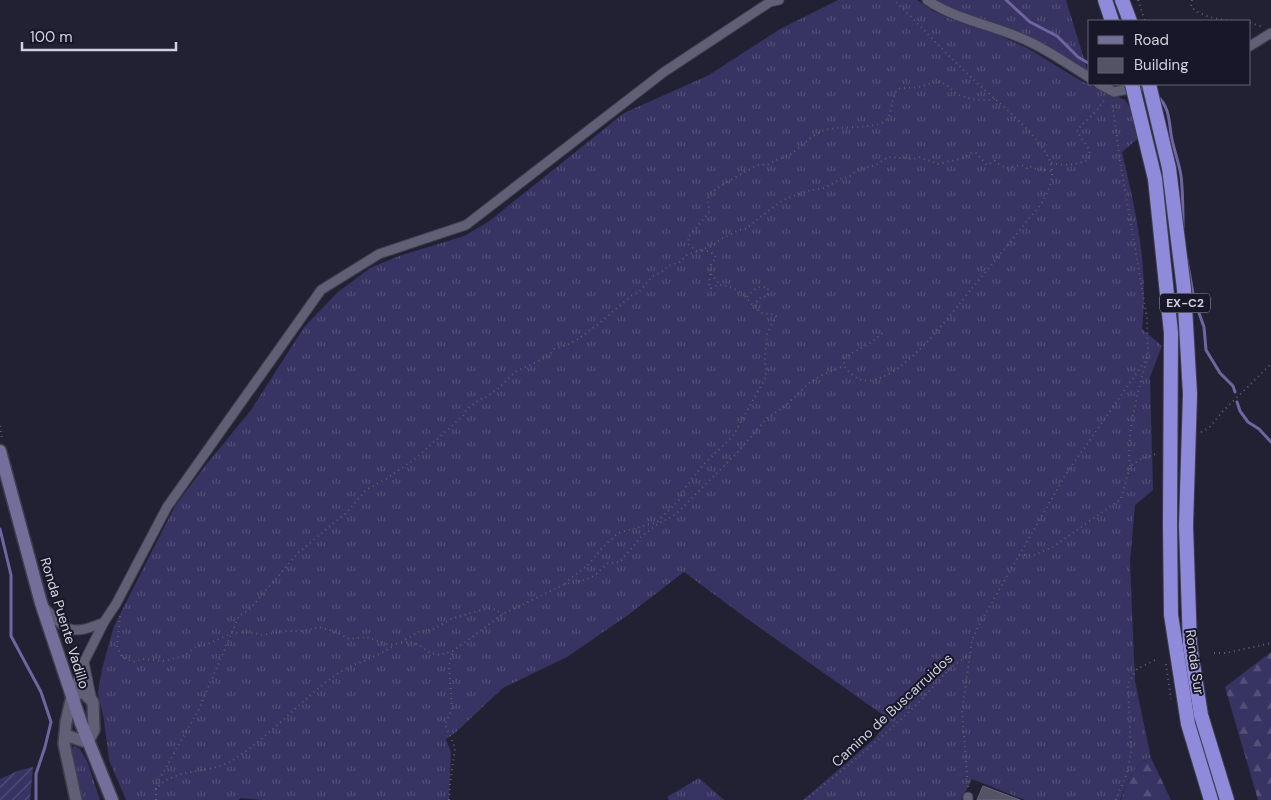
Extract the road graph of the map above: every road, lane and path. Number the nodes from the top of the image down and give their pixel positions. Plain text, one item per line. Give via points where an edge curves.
1 (779, 0) edge
2 (894, 0) edge
3 (927, 0) edge
4 (1105, 0) edge
5 (1122, 0) edge
6 (1138, 0) edge
7 (1192, 0) edge
8 (1209, 17) junction
9 (1112, 20) edge
10 (1130, 20) edge
11 (1145, 20) edge
12 (1208, 20) edge
13 (1228, 20) edge
14 (1251, 23) edge
15 (1271, 32) edge
16 (1251, 45) edge
17 (1088, 77) edge
18 (1101, 85) edge
19 (1132, 85) edge
20 (1149, 85) edge
21 (1149, 85) edge
22 (995, 99) junction
23 (1051, 163) junction
24 (1052, 171) junction
25 (700, 252) junction
26 (711, 274) junction
27 (719, 284) junction
28 (745, 296) junction
29 (756, 310) junction
30 (882, 333) dead end
31 (1148, 357) junction
32 (1271, 364) edge
33 (844, 366) junction
34 (1200, 432) dead end
35 (1165, 450) dead end
36 (0, 451) edge
37 (1130, 466) junction
38 (1019, 554) junction
39 (565, 584) junction
40 (41, 603) junction
41 (115, 606) junction
42 (504, 614) junction
43 (104, 622) junction
44 (232, 633) junction
45 (1271, 643) edge
46 (397, 644) junction
47 (453, 652) junction
48 (1214, 653) dead end
49 (970, 655) junction
50 (1155, 660) dead end
51 (84, 662) junction
52 (72, 696) junction
53 (93, 702) junction
54 (76, 738) junction
55 (156, 790) junction
56 (968, 799) edge
57 (76, 800) edge
58 (112, 800) edge
59 (156, 800) edge
60 (450, 800) edge
61 (805, 800) edge
62 (1116, 800) edge
63 (1211, 800) edge
64 (1227, 800) edge

1 - 41 street via 770,2 664,72 466,225 379,254 321,290 167,507
2 - 22 path
3 - 17 street via 939,9 1017,36
4 - 9 highway
5 - 10 highway
6 - 11 path
7 - 8 path via 1192,7 1198,13
8 - 12 path
8 - 13 path
14 - 15 path
15 - 16 street
18 - 20 street via 1114,92
19 - 63 highway, Ronda Sur / EX-C2, bridge via 1155,179 1171,333 1171,615 1186,715
21 - 64 highway, Ronda Sur / EX-C2, bridge via 1169,168 1184,289 1190,394 1186,526 1190,645 1201,715
22 - 23 path via 1030,132
22 - 25 path via 966,98 939,82 898,89 889,114 882,122 821,132 787,156 753,167 713,190 708,199 710,210 688,240 691,248
23 - 24 path
23 - 31 path via 1062,165 1088,160 1090,150 1077,130 1111,95 1147,318
24 - 25 path via 1022,165 1011,169 1000,166 995,160 987,165 971,152 964,158 938,164 918,158 888,157 826,188 783,200 746,229 724,236
24 - 33 path via 1048,191 1041,204 921,348 890,374 872,380 862,380 850,374
25 - 26 path via 707,251 716,258 711,264
25 - 44 path via 687,255 653,276 639,292 579,339 554,349 550,356 515,372 499,388 466,410 416,458 366,490 346,513 293,558 249,610 239,616
26 - 27 path
26 - 27 path via 709,287
27 - 28 path via 736,289
28 - 29 path
28 - 29 path via 758,287 768,288 768,296 756,301
29 - 39 path via 776,316 768,334 766,377 733,436 703,465 679,500 657,522 618,533
30 - 33 path via 872,343 844,358
31 - 37 path via 1136,404
31 - 38 path via 1066,474
32 - 34 path via 1209,428
33 - 39 path via 809,383 783,408 768,417 676,514 642,536 620,562 608,563 595,576
35 - 37 path
36 - 40 main road, Ronda Puente Vadillo
37 - 38 path via 1121,499 1053,547 1034,555
38 - 49 path via 980,622
39 - 42 path
40 - 43 street via 62,624 73,630 86,630
40 - 52 main road, Ronda Puente Vadillo
41 - 43 street
41 - 44 path via 120,619 117,632 119,654 133,662 184,656 197,646 206,646
42 - 46 path via 492,608 474,612 419,632
42 - 47 path
43 - 51 street
44 - 46 path via 264,635 319,627 349,639 366,637 387,645
44 - 55 path via 199,710
45 - 48 path
46 - 47 path via 410,642 436,655
46 - 55 path via 341,671 230,761 201,771 179,774 162,782
47 - 60 path via 449,665 452,709 445,724 455,748
49 - 56 path via 962,712
49 - 61 path, Camino de Buscarruidos via 958,660 917,704 851,764
50 - 62 path via 1137,669 1128,684 1131,751 1128,770
51 - 52 street
51 - 53 street
52 - 53 street via 84,693
52 - 54 main road, Ronda Puente Vadillo
52 - 54 street
53 - 54 street via 94,730
54 - 57 street via 66,752
54 - 58 main road, Ronda Puente Vadillo
55 - 59 path

